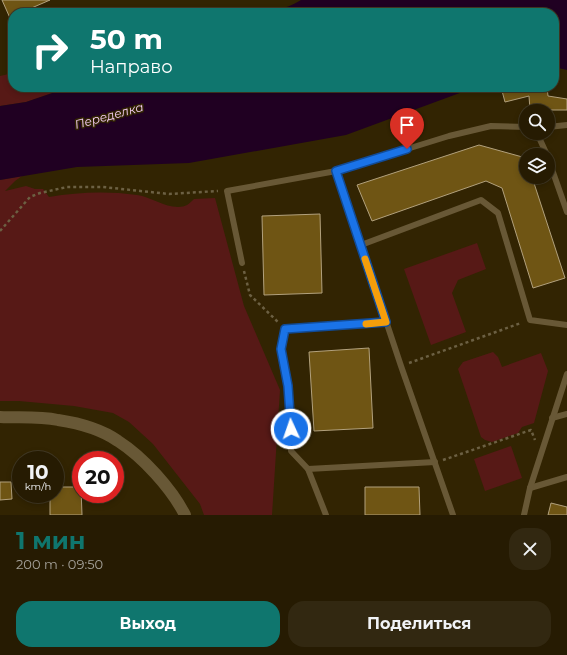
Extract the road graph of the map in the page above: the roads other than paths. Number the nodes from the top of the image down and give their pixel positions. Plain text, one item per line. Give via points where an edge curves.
1 (567, 125) edge
2 (555, 126) edge
3 (519, 128) edge
4 (336, 171) junction
5 (555, 178) edge
6 (567, 212) edge
7 (360, 245) junction
8 (242, 263) road end
9 (386, 322) junction
10 (567, 325) edge
11 (567, 374) edge
12 (567, 414) edge
13 (0, 417) edge
14 (552, 418) junction
15 (435, 462) junction
16 (308, 469) junction
17 (567, 477) edge
18 (530, 488) junction
19 (185, 515) edge
20 (326, 515) edge
21 (453, 515) edge
22 (524, 515) edge

1 - 2 lane
3 - 4 lane via 491,126 449,136
4 - 7 lane
4 - 8 lane via 227,191
5 - 6 lane
7 - 9 lane
7 - 10 lane via 481,200 498,213 530,320
9 - 15 lane
9 - 16 lane via 285,329 281,349 288,386 291,451
11 - 14 lane
12 - 14 lane
13 - 19 street via 57,420 90,428 118,440 162,481 180,504
14 - 18 lane
15 - 16 lane
15 - 21 lane
16 - 20 lane
17 - 18 lane
18 - 22 lane

